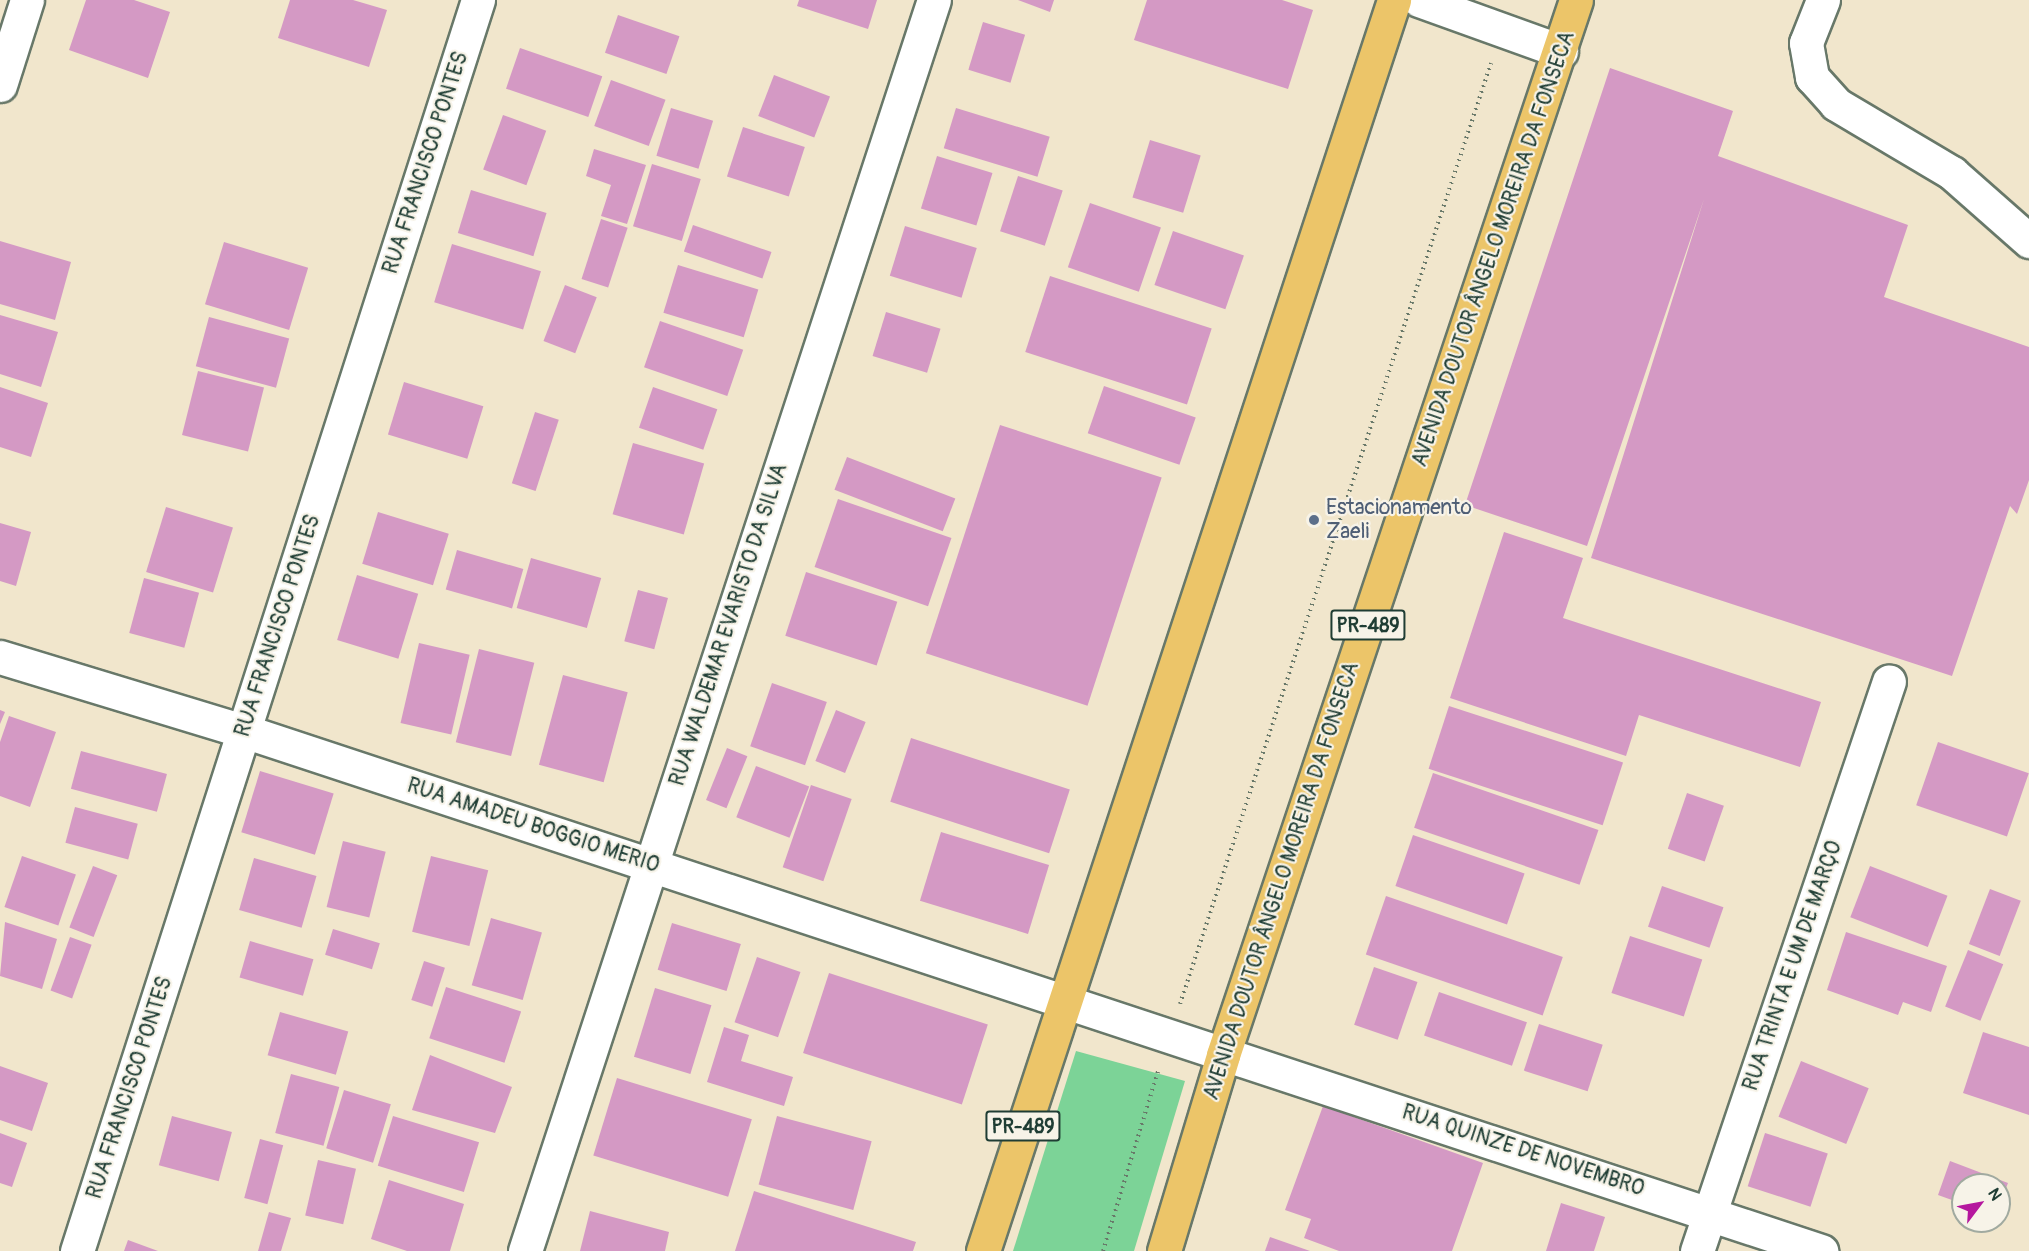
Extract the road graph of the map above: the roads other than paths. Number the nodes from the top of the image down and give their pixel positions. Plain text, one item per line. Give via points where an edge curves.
1 (27, 0) edge
2 (478, 0) edge
3 (934, 0) edge
4 (1395, 0) edge
5 (1419, 0) edge
6 (1576, 0) edge
7 (1823, 0) edge
8 (1561, 51) junction
9 (0, 86) edge
10 (2029, 241) edge
11 (0, 657) edge
12 (1889, 681) dead end
13 (244, 731) junction
14 (650, 865) junction
15 (1063, 1001) junction
16 (1169, 1037) joint
17 (1223, 1055) junction
18 (1710, 1211) junction
19 (77, 1251) edge
20 (525, 1251) edge
21 (983, 1251) edge
22 (1164, 1251) edge
23 (1696, 1251) edge
24 (1821, 1251) edge

1 - 9 street
2 - 13 street, RUA FRANCISCO PONTES
3 - 14 street, RUA WALDEMAR EVARISTO DA SILVA
4 - 15 main road, PR-489
5 - 8 street
6 - 8 main road, AVENIDA DOUTOR ÂNGELO MOREIRA DA FONSECA / PR-489
7 - 10 street via 1806,43 1812,77 1836,104 1952,173
8 - 17 main road, AVENIDA DOUTOR ÂNGELO MOREIRA DA FONSECA / PR-489
11 - 13 street, RUA AMADEU BOGGIO MERIO
12 - 18 street, RUA TRINTA E UM DE MARÇO
13 - 14 street, RUA AMADEU BOGGIO MERIO
13 - 19 street, RUA FRANCISCO PONTES
14 - 15 street, RUA AMADEU BOGGIO MERIO
14 - 20 street, RUA WALDEMAR EVARISTO DA SILVA
15 - 16 street, RUA AMADEU BOGGIO MERIO
15 - 21 main road, PR-489
16 - 17 street, RUA QUINZE DE NOVEMBRO
17 - 18 street, RUA QUINZE DE NOVEMBRO
17 - 22 main road, AVENIDA DOUTOR ÂNGELO MOREIRA DA FONSECA / PR-489
18 - 23 street, RUA TRINTA E UM DE MARÇO
18 - 24 street, RUA QUINZE DE NOVEMBRO

